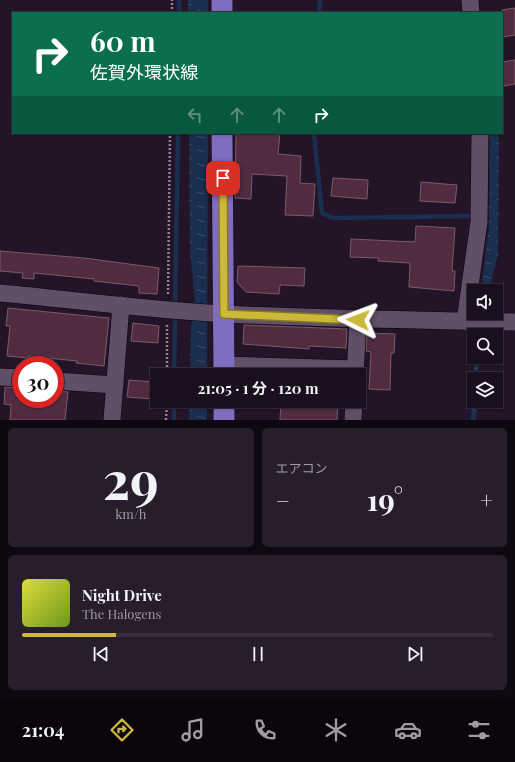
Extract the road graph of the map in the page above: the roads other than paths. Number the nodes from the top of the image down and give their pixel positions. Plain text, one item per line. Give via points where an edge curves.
1 (222, 0) edge
2 (470, 0) edge
3 (222, 12) edge
4 (471, 12) edge
5 (222, 134) edge
6 (480, 134) edge
7 (0, 293) edge
8 (121, 305) junction
9 (221, 313) junction
10 (358, 320) junction
11 (474, 321) junction
12 (515, 322) edge
13 (224, 368) edge
14 (355, 368) edge
15 (0, 377) edge
16 (12, 378) edge
17 (64, 382) edge
18 (115, 385) junction
19 (224, 408) edge
20 (354, 408) edge
21 (112, 420) edge
22 (224, 420) edge
23 (353, 420) edge

1 - 3 main road
2 - 4 street
5 - 9 main road
6 - 11 street
7 - 8 street
8 - 9 street
8 - 18 street
9 - 10 street
9 - 13 main road
10 - 11 street
10 - 14 street
11 - 12 street
15 - 16 street
17 - 18 street
18 - 21 street
19 - 22 main road
20 - 23 street

